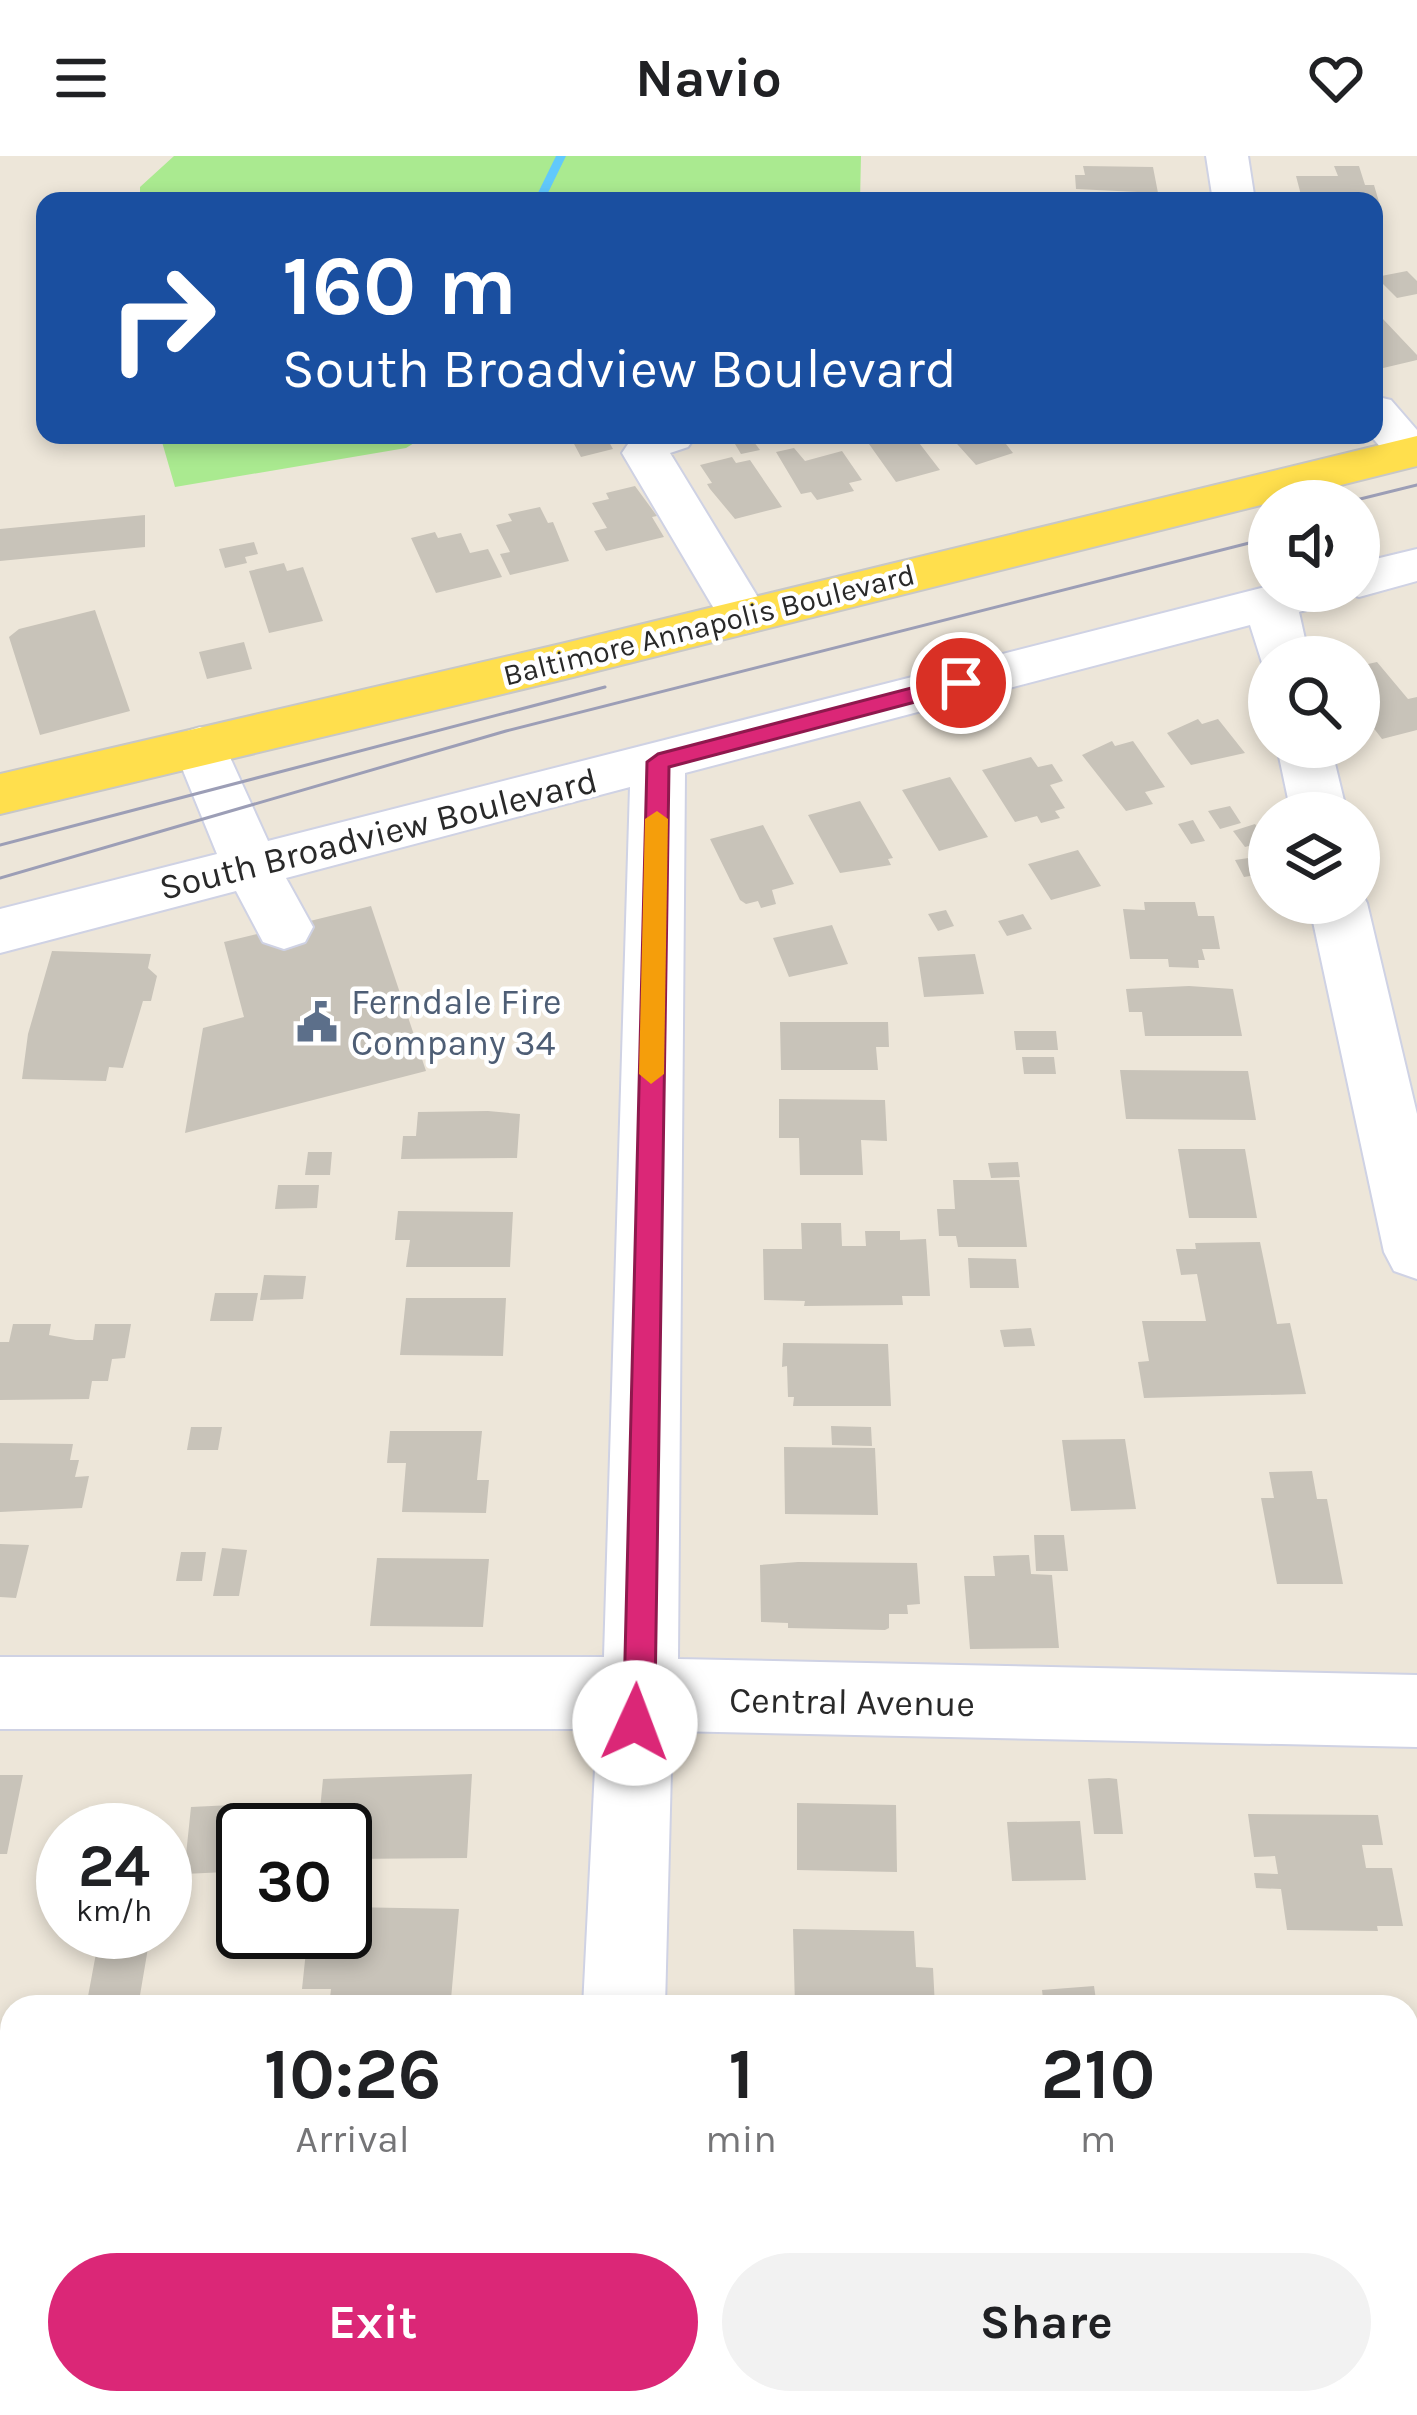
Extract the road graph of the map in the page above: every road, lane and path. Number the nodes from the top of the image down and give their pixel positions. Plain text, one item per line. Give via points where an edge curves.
1 (1227, 156) edge
2 (1233, 192) edge
3 (1383, 420) edge
4 (652, 444) edge
5 (1413, 452) edge
6 (1417, 565) edge
7 (1380, 575) edge
8 (1248, 609) edge
9 (743, 617) junction
10 (200, 746) junction
11 (658, 762) junction
12 (0, 794) edge
13 (250, 865) junction
14 (1344, 924) edge
15 (284, 927) dead end
16 (0, 931) edge
17 (1417, 1252) edge
18 (0, 1693) edge
19 (640, 1698) junction
20 (1417, 1711) edge
21 (624, 1995) edge

1 - 2 street
3 - 5 street
4 - 9 street via 646,453
5 - 9 main road, Baltimore Annapolis Boulevard
6 - 7 street
8 - 11 street, South Broadview Boulevard
9 - 10 main road, Baltimore Annapolis Boulevard
10 - 12 main road, Baltimore Annapolis Boulevard
10 - 13 street
11 - 13 street, South Broadview Boulevard
11 - 19 street
13 - 15 street
13 - 16 street, South Broadview Boulevard
14 - 17 street
18 - 19 street, Central Avenue
19 - 20 street, Central Avenue
19 - 21 street via 631,1748

